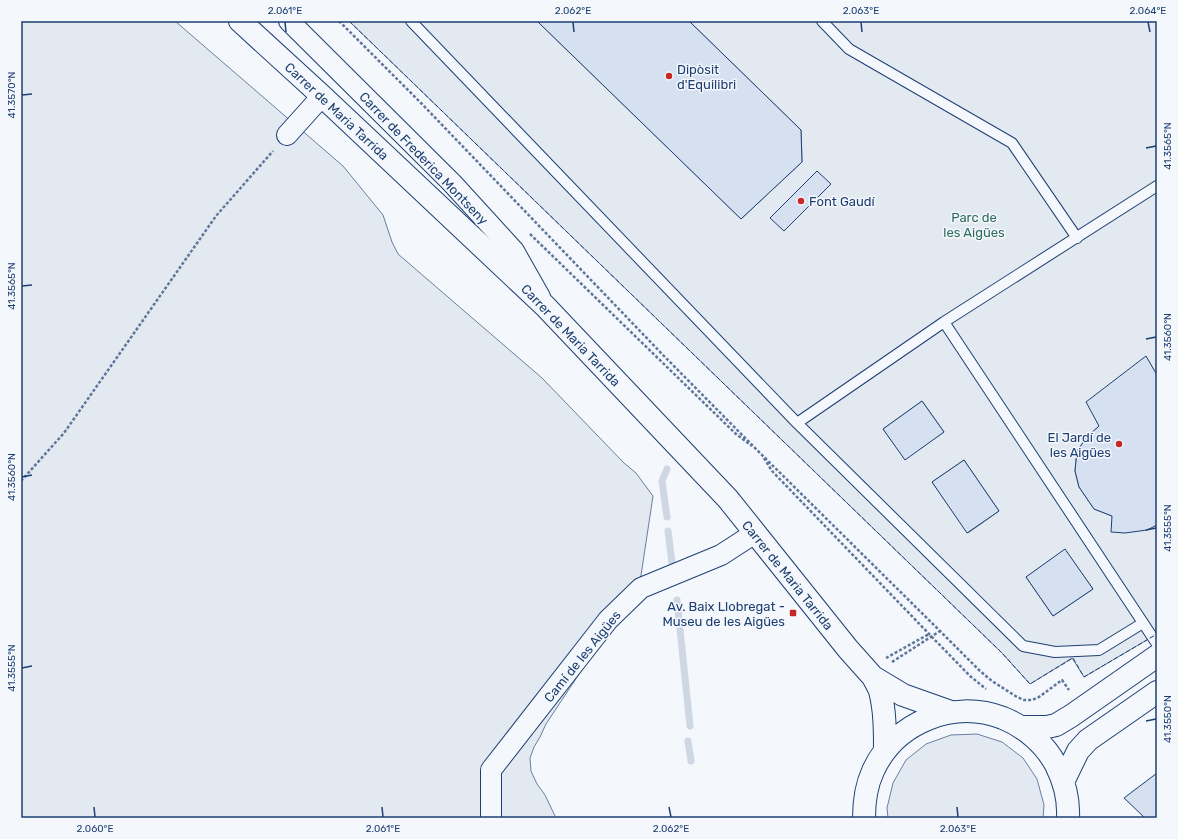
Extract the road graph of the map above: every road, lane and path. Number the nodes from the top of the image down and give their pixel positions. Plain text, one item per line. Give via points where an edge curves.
1 (240, 21) edge
2 (289, 21) edge
3 (339, 21) edge
4 (411, 21) edge
5 (822, 21) edge
6 (322, 96) junction
7 (287, 135) joint
8 (1157, 186) edge
9 (530, 234) dead end
10 (1077, 238) junction
11 (545, 306) junction
12 (944, 322) junction
13 (797, 423) junction
14 (761, 454) junction
15 (21, 481) edge
16 (755, 533) junction
17 (1143, 623) junction
18 (940, 631) junction
19 (930, 635) junction
20 (1157, 644) edge
21 (1157, 656) edge
22 (892, 662) dead end
23 (877, 669) junction
24 (989, 691) dead end
25 (1070, 691) dead end
26 (1157, 692) edge
27 (951, 712) junction
28 (1020, 726) junction
29 (885, 751) junction
30 (1069, 805) edge
31 (491, 818) edge
32 (864, 818) edge

1 - 6 main road, Carrer de Maria Tarrida
2 - 11 street, Carrer de Frederica Montseny via 452,183 514,251
3 - 14 path
4 - 13 lane
5 - 10 lane via 849,49 1012,143
6 - 7 street
6 - 11 main road, Carrer de Maria Tarrida
7 - 15 path via 216,216 64,433
8 - 10 lane
9 - 14 path via 736,434
10 - 12 lane
11 - 16 main road, Carrer de Maria Tarrida via 728,499
12 - 13 lane
12 - 17 lane
13 - 17 lane via 1023,646 1055,652 1099,650
14 - 18 path
14 - 19 path via 772,471
16 - 23 main road, Carrer de Maria Tarrida via 848,650
16 - 31 street, Camí de les Aigües via 721,555 641,588 608,620 491,770
17 - 20 lane
18 - 19 path
18 - 25 path via 992,682 1017,697 1032,700 1062,680
19 - 22 path
19 - 23 path
19 - 24 path via 970,676
21 - 28 main road via 1056,725 1047,728
23 - 27 main road via 903,695
23 - 29 main road via 886,730
26 - 30 main road via 1088,740 1078,751
27 - 28 main road via 987,713
27 - 29 main road via 914,725 898,736
28 - 30 main road via 1039,742 1054,761
29 - 32 main road via 872,771 868,783

